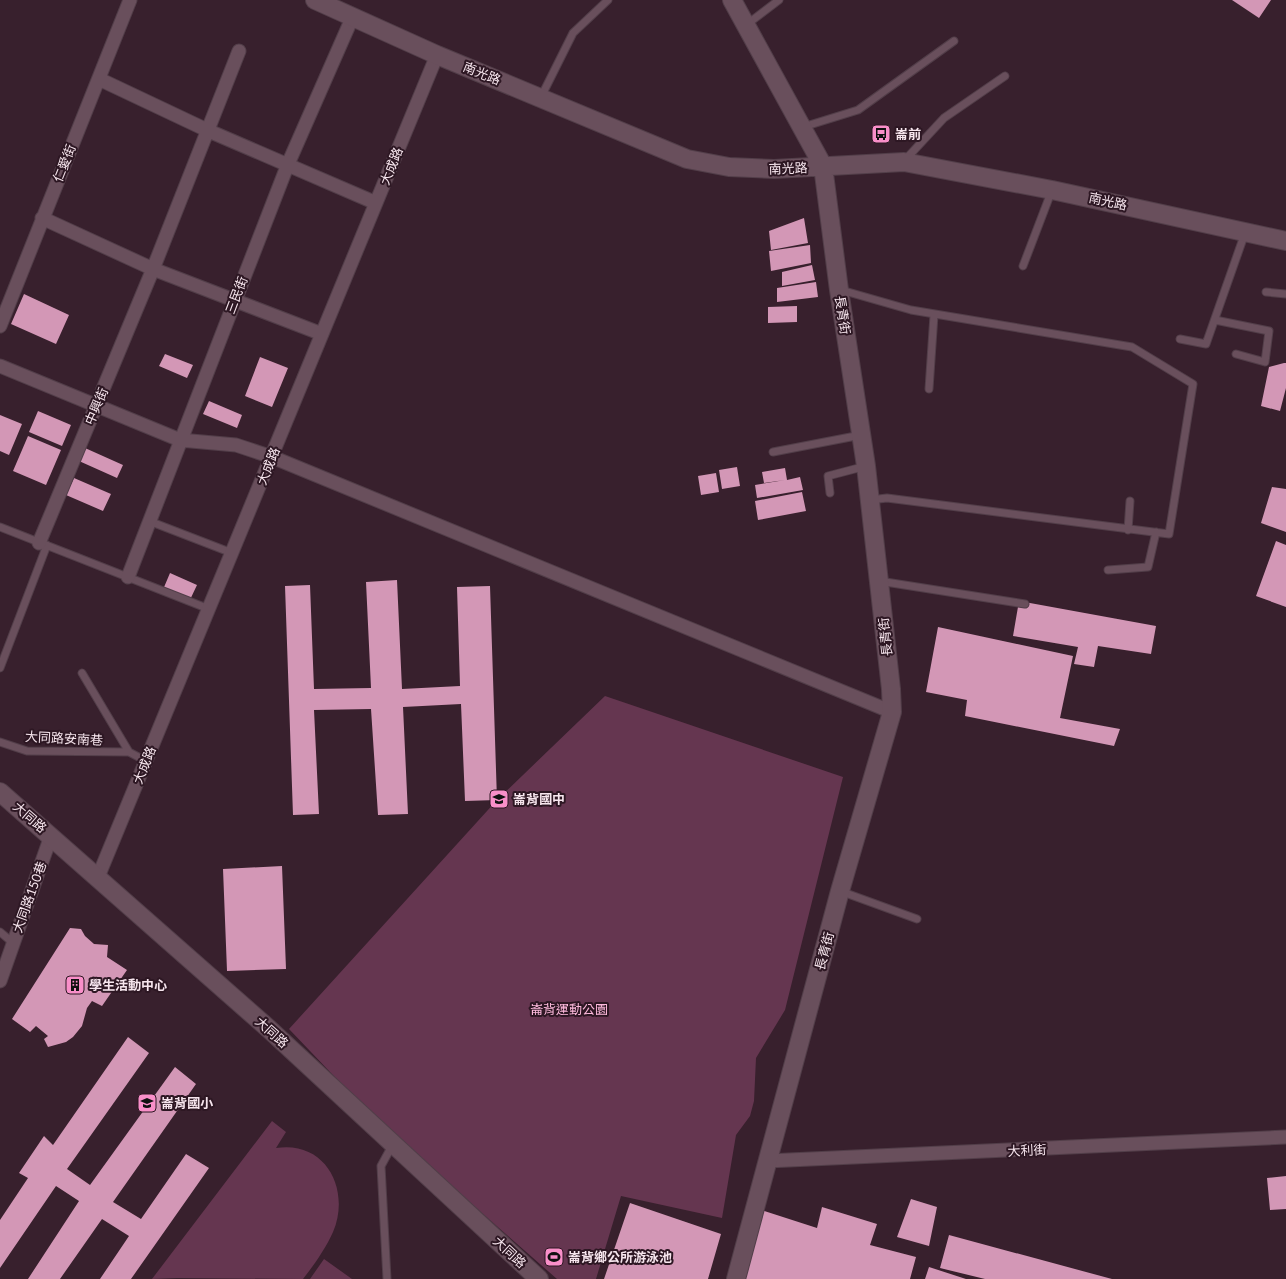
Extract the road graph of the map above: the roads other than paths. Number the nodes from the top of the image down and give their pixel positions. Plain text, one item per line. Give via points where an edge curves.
1 (130, 0) edge
2 (315, 0) edge
3 (608, 0) edge
4 (732, 0) edge
5 (779, 0) edge
6 (354, 16) junction
7 (746, 25) junction
8 (954, 41) dead end
9 (239, 50) dead end
10 (437, 55) junction
11 (1005, 76) dead end
12 (99, 79) junction
13 (541, 97) junction
14 (803, 127) junction
15 (209, 131) junction
16 (904, 162) junction
17 (288, 164) junction
18 (823, 166) junction
19 (1052, 190) junction
20 (376, 203) junction
21 (42, 218) junction
22 (1246, 230) junction
23 (1286, 240) edge
24 (1023, 266) dead end
25 (153, 269) junction
26 (839, 290) junction
27 (1266, 292) dead end
28 (1286, 294) edge
29 (234, 300) junction
30 (934, 315) junction
31 (1215, 320) junction
32 (0, 326) edge
33 (322, 334) junction
34 (1180, 339) dead end
35 (1236, 354) dead end
36 (0, 366) edge
37 (929, 389) dead end
38 (96, 406) junction
39 (861, 435) junction
40 (180, 440) junction
41 (773, 452) dead end
42 (272, 457) junction
43 (866, 466) junction
44 (830, 493) dead end
45 (870, 500) junction
46 (1130, 501) dead end
47 (149, 521) junction
48 (0, 527) edge
49 (1128, 530) junction
50 (1156, 532) junction
51 (43, 544) junction
52 (232, 553) junction
53 (1108, 570) dead end
54 (128, 577) junction
55 (879, 581) junction
56 (1025, 604) dead end
57 (209, 609) junction
58 (0, 668) edge
59 (82, 673) dead end
60 (892, 712) junction
61 (0, 742) edge
62 (128, 752) junction
63 (146, 761) junction
64 (0, 792) edge
65 (51, 836) junction
66 (98, 877) junction
67 (840, 891) junction
68 (917, 919) dead end
69 (0, 932) edge
70 (12, 942) junction
71 (0, 981) edge
72 (1286, 1137) edge
73 (393, 1143) junction
74 (767, 1161) junction
75 (387, 1279) edge
76 (539, 1279) edge
77 (736, 1279) edge

1 - 12 street, 仁愛街
2 - 6 street, 南光路
3 - 13 lane via 573,33
4 - 7 street, 長青街
5 - 7 lane
6 - 10 street, 南光路
6 - 17 street, 三民街
7 - 14 street, 長青街
8 - 14 lane via 858,110
9 - 15 street
10 - 13 street, 南光路
10 - 20 street, 大成路
11 - 16 lane via 944,118
12 - 15 street
12 - 21 street, 仁愛街
13 - 18 street, 南光路 via 687,160 729,167 766,169
14 - 18 street, 長青街
15 - 17 street
15 - 25 street
16 - 18 street, 南光路
16 - 19 street, 南光路
17 - 20 street
17 - 29 street, 三民街
18 - 26 street, 長青街
19 - 22 street, 南光路
19 - 24 lane
20 - 33 street, 大成路
21 - 25 street
21 - 32 street, 仁愛街
22 - 23 street, 南光路
22 - 31 lane
25 - 29 street
25 - 38 street, 中興街
26 - 30 lane
26 - 39 street, 長青街
27 - 28 lane
29 - 33 street
29 - 40 street, 三民街
30 - 37 lane
30 - 50 lane via 1132,347 1193,384 1169,534
31 - 34 lane via 1206,344
31 - 35 lane via 1269,331 1265,362
33 - 42 street, 大成路
36 - 38 street
38 - 40 street
38 - 51 street, 中興街
39 - 41 lane
39 - 43 street, 長青街
40 - 42 street via 236,445
40 - 47 street, 三民街
42 - 52 street, 大成路
42 - 60 street
43 - 44 lane via 828,476
43 - 45 street, 長青街
45 - 49 lane via 887,498
45 - 55 street, 長青街
46 - 49 lane
47 - 52 lane
47 - 54 street, 三民街
48 - 51 lane
49 - 50 lane
50 - 53 lane via 1148,567
51 - 54 lane
51 - 58 lane
52 - 57 street, 大成路
54 - 57 lane
55 - 56 lane
55 - 60 street, 長青街
57 - 63 street, 大成路
59 - 62 lane, 大同路安南巷
60 - 67 street, 長青街
61 - 62 lane, 大同路安南巷 via 27,751
62 - 63 lane, 大同路安南巷
63 - 66 street, 大成路
64 - 65 street, 大同路
65 - 66 street, 大同路
65 - 70 street, 大同路150巷
66 - 73 street, 大同路
67 - 68 lane
67 - 74 street, 長青街
69 - 70 lane
70 - 71 street, 大同路150巷
72 - 74 street, 大利街
73 - 75 lane via 381,1166
73 - 76 street, 大同路
74 - 77 street, 長青街

